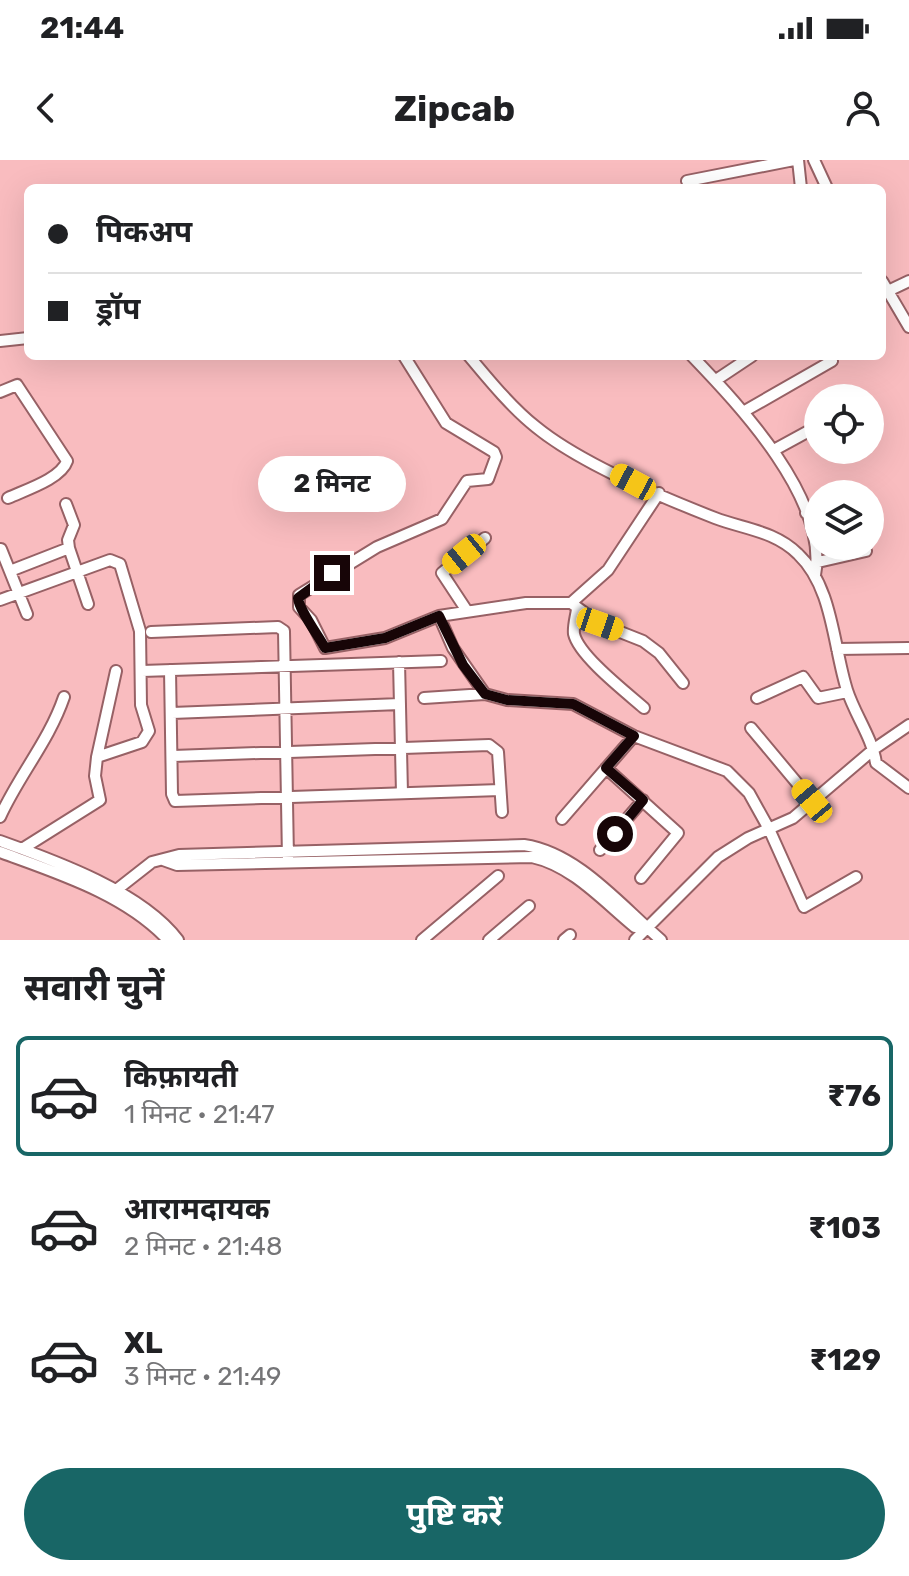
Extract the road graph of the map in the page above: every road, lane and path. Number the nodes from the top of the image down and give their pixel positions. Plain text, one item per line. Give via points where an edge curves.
1 (796, 160) edge
2 (814, 160) edge
3 (687, 181) dead end
4 (800, 184) edge
5 (825, 184) edge
6 (909, 281) edge
7 (886, 286) edge
8 (886, 288) edge
9 (909, 327) edge
10 (24, 338) edge
11 (0, 341) edge
12 (407, 360) edge
13 (473, 360) edge
14 (696, 360) edge
15 (746, 360) edge
16 (832, 361) dead end
17 (716, 380) junction
18 (0, 392) edge
19 (743, 412) junction
20 (804, 434) edge
21 (774, 450) junction
22 (659, 493) junction
23 (8, 498) dead end
24 (66, 504) dead end
25 (804, 509) edge
26 (485, 538) dead end
27 (69, 548) junction
28 (1, 549) edge
29 (827, 560) edge
30 (818, 562) joint
31 (6, 565) edge
32 (78, 572) junction
33 (815, 575) junction
34 (19, 593) junction
35 (0, 600) edge
36 (88, 604) dead end
37 (574, 606) junction
38 (467, 611) junction
39 (27, 614) dead end
40 (439, 616) junction
41 (151, 632) dead end
42 (909, 648) edge
43 (837, 649) junction
44 (441, 661) dead end
45 (399, 662) junction
46 (285, 666) junction
47 (170, 670) junction
48 (116, 671) dead end
49 (142, 671) junction
50 (683, 683) dead end
51 (847, 692) junction
52 (485, 694) junction
53 (64, 697) dead end
54 (424, 698) dead end
55 (757, 698) dead end
56 (400, 704) junction
57 (287, 708) junction
58 (644, 708) dead end
59 (172, 713) junction
60 (909, 725) edge
61 (751, 728) dead end
62 (634, 736) junction
63 (401, 749) junction
64 (874, 749) junction
65 (287, 751) junction
66 (173, 756) junction
67 (97, 757) junction
68 (606, 768) junction
69 (909, 788) edge
70 (500, 790) junction
71 (402, 793) junction
72 (288, 797) junction
73 (643, 800) junction
74 (812, 801) junction
75 (502, 812) dead end
76 (0, 817) edge
77 (562, 819) dead end
78 (769, 829) junction
79 (0, 841) edge
80 (22, 849) junction
81 (600, 850) dead end
82 (0, 852) edge
83 (288, 857) junction
84 (498, 876) dead end
85 (856, 877) dead end
86 (641, 878) dead end
87 (115, 891) junction
88 (529, 906) dead end
89 (644, 936) edge
90 (168, 940) edge
91 (178, 940) edge
92 (422, 940) edge
93 (489, 940) edge
94 (661, 940) edge

1 - 3 street
1 - 4 street
2 - 5 street
6 - 7 street
8 - 9 street
10 - 11 street
12 - 40 street via 446,423 495,453 490,476 467,481 442,519 350,562 299,595 298,603 329,649 385,638
13 - 22 street via 550,438
14 - 17 street
15 - 17 street
16 - 19 street
17 - 19 street
18 - 23 street via 17,385 67,461 53,476
19 - 21 street
20 - 21 street
21 - 25 street
22 - 33 street via 716,519 779,538
22 - 37 street via 608,570
24 - 27 street via 74,525
26 - 38 street via 442,573
27 - 31 street
27 - 32 street
28 - 31 street
29 - 30 street
30 - 33 street
31 - 34 street
32 - 34 street
32 - 36 street
32 - 49 street via 112,560 120,564 139,623
33 - 43 street
34 - 35 street
34 - 39 street
37 - 38 street via 547,601
37 - 50 street via 600,624 643,641
37 - 58 street via 578,643
38 - 40 street
40 - 52 street via 458,657
41 - 46 street via 278,627 284,631
42 - 43 street
43 - 51 street
44 - 45 street
45 - 46 street
45 - 56 street
46 - 47 street
46 - 57 street
47 - 49 street
47 - 59 street
48 - 67 street
49 - 67 street via 141,705 148,736
51 - 55 street via 818,698 803,677
51 - 64 street
52 - 54 street
52 - 62 street via 573,704
53 - 76 street via 45,742
56 - 57 street
56 - 63 street
57 - 59 street
57 - 65 street
59 - 66 street
60 - 64 street
61 - 74 street
62 - 68 street
62 - 78 street via 727,771 749,793
63 - 65 street
63 - 70 street via 494,746
63 - 71 street
64 - 69 street via 876,763
64 - 74 street
65 - 66 street
65 - 72 street
66 - 72 street via 175,801
67 - 80 street via 98,803
68 - 73 street
68 - 77 street
70 - 71 street
70 - 75 street
71 - 72 street
72 - 83 street
73 - 81 street
73 - 86 street via 678,833
74 - 78 street
78 - 85 street via 804,907
78 - 89 street via 718,857
79 - 80 street
80 - 87 street
82 - 90 street via 91,887
83 - 87 street via 179,855 144,868
83 - 89 street via 541,848 566,859
84 - 92 street
87 - 91 street
88 - 93 street
89 - 94 street

